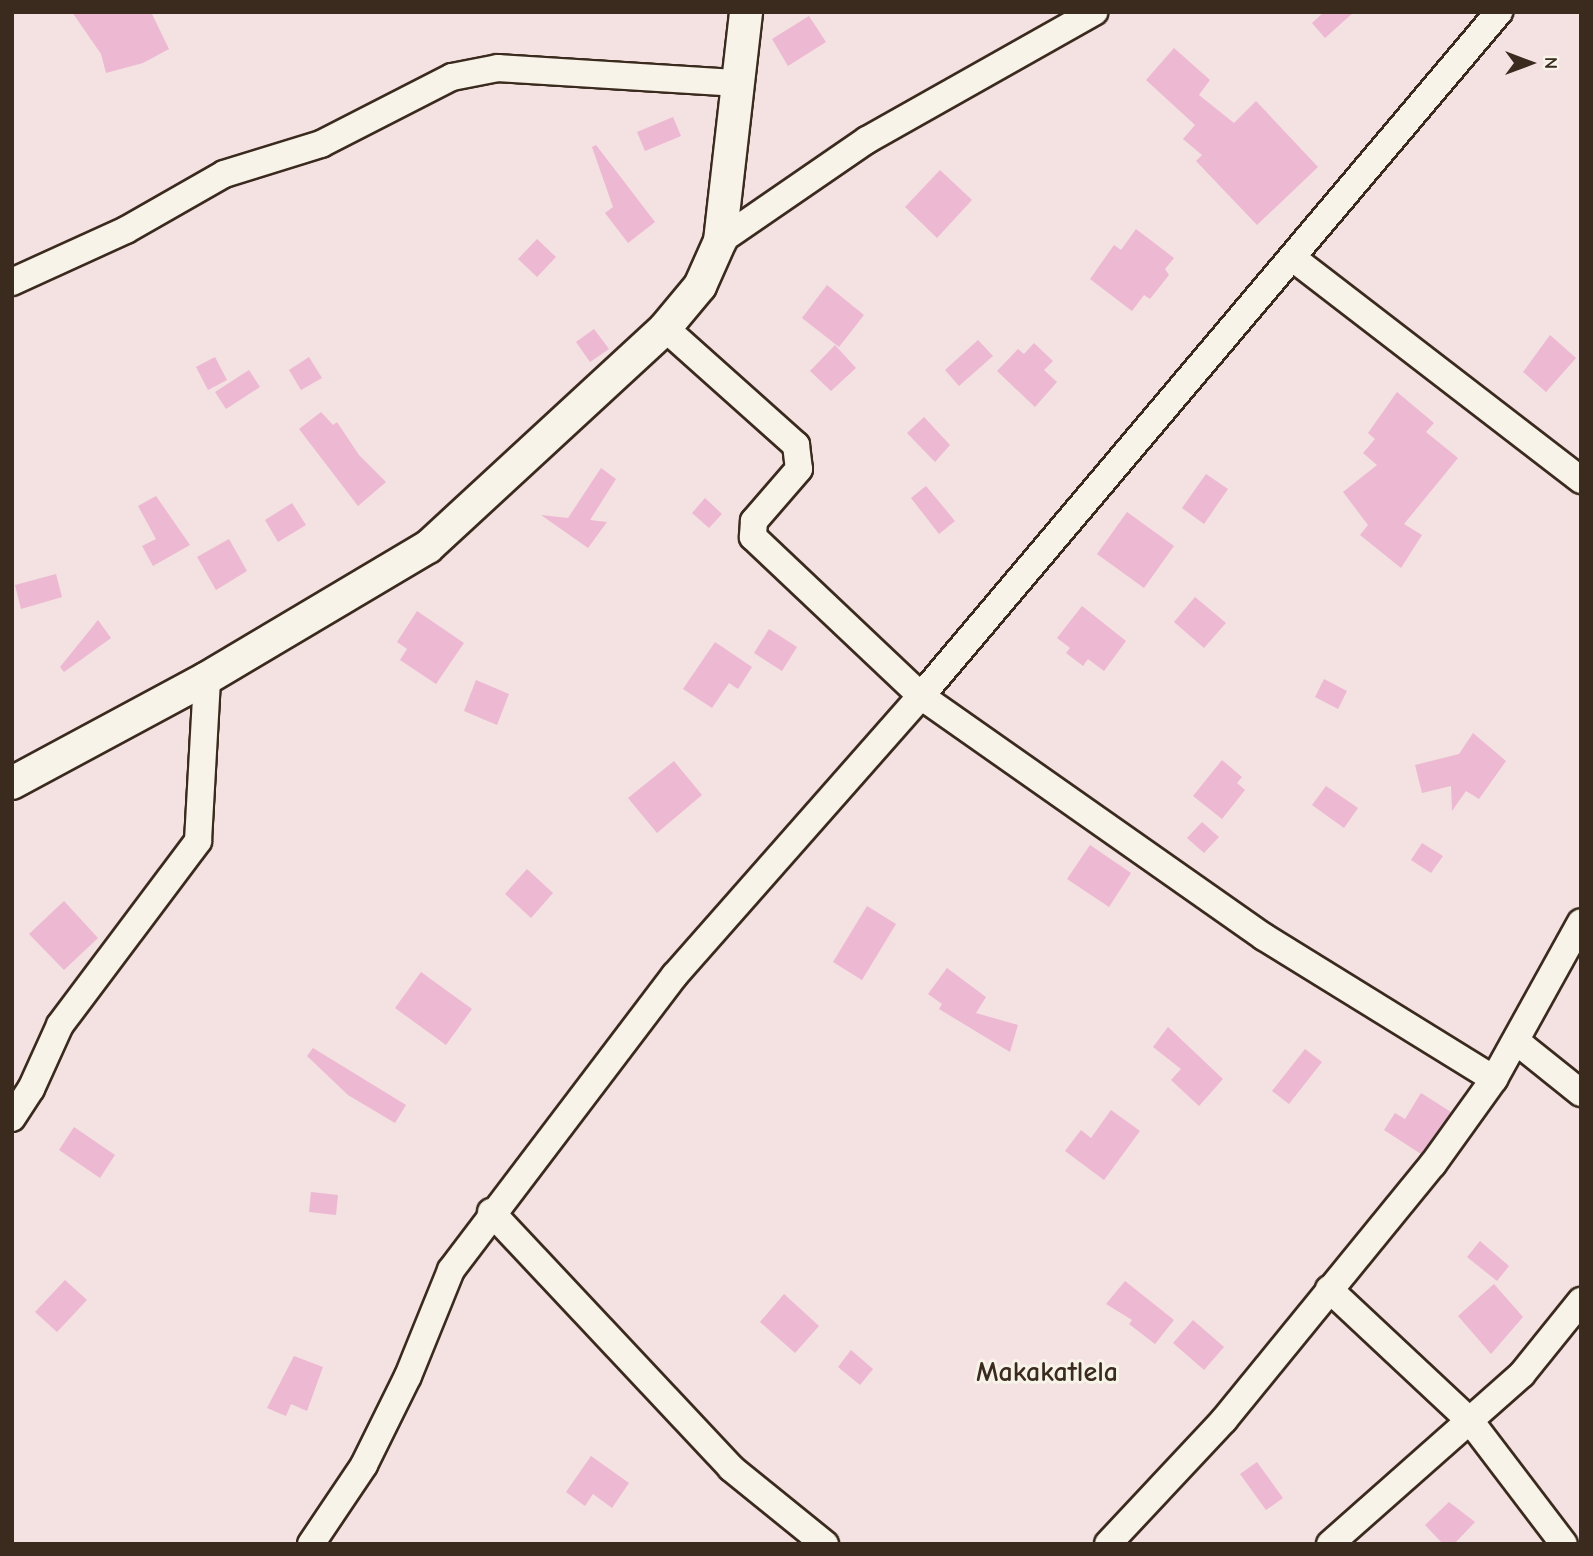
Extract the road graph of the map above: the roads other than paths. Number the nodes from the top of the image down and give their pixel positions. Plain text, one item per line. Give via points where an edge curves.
1 (746, 12) edge
2 (1094, 12) edge
3 (1499, 12) edge
4 (738, 83) junction
5 (720, 241) junction
6 (1294, 259) junction
7 (12, 282) edge
8 (665, 328) junction
9 (1581, 480) edge
10 (207, 678) junction
11 (921, 696) junction
12 (12, 783) edge
13 (1581, 922) edge
14 (1516, 1041) junction
15 (1494, 1079) junction
16 (1581, 1093) edge
17 (12, 1118) edge
18 (491, 1212) junction
19 (1329, 1289) junction
20 (1581, 1301) edge
21 (1471, 1422) junction
22 (311, 1544) edge
23 (825, 1544) edge
24 (1108, 1544) edge
25 (1330, 1544) edge
26 (1564, 1544) edge

1 - 4 street
2 - 5 street via 867,140
3 - 6 street
4 - 5 street
4 - 7 street via 498,68 452,77 321,144 224,174 126,230
5 - 8 street via 700,285
6 - 9 street
6 - 11 street
8 - 10 street via 428,547
8 - 11 street via 796,445 799,469 754,521 753,537
10 - 12 street
10 - 17 street via 198,841 60,1026
11 - 15 street via 1264,937
11 - 18 street via 675,975
13 - 14 street
14 - 15 street
14 - 16 street
15 - 19 street via 1433,1164
18 - 22 street via 451,1270 408,1376 364,1465
18 - 23 street via 731,1468
19 - 21 street
19 - 24 street via 1224,1420
20 - 21 street via 1522,1374
21 - 25 street
21 - 26 street

